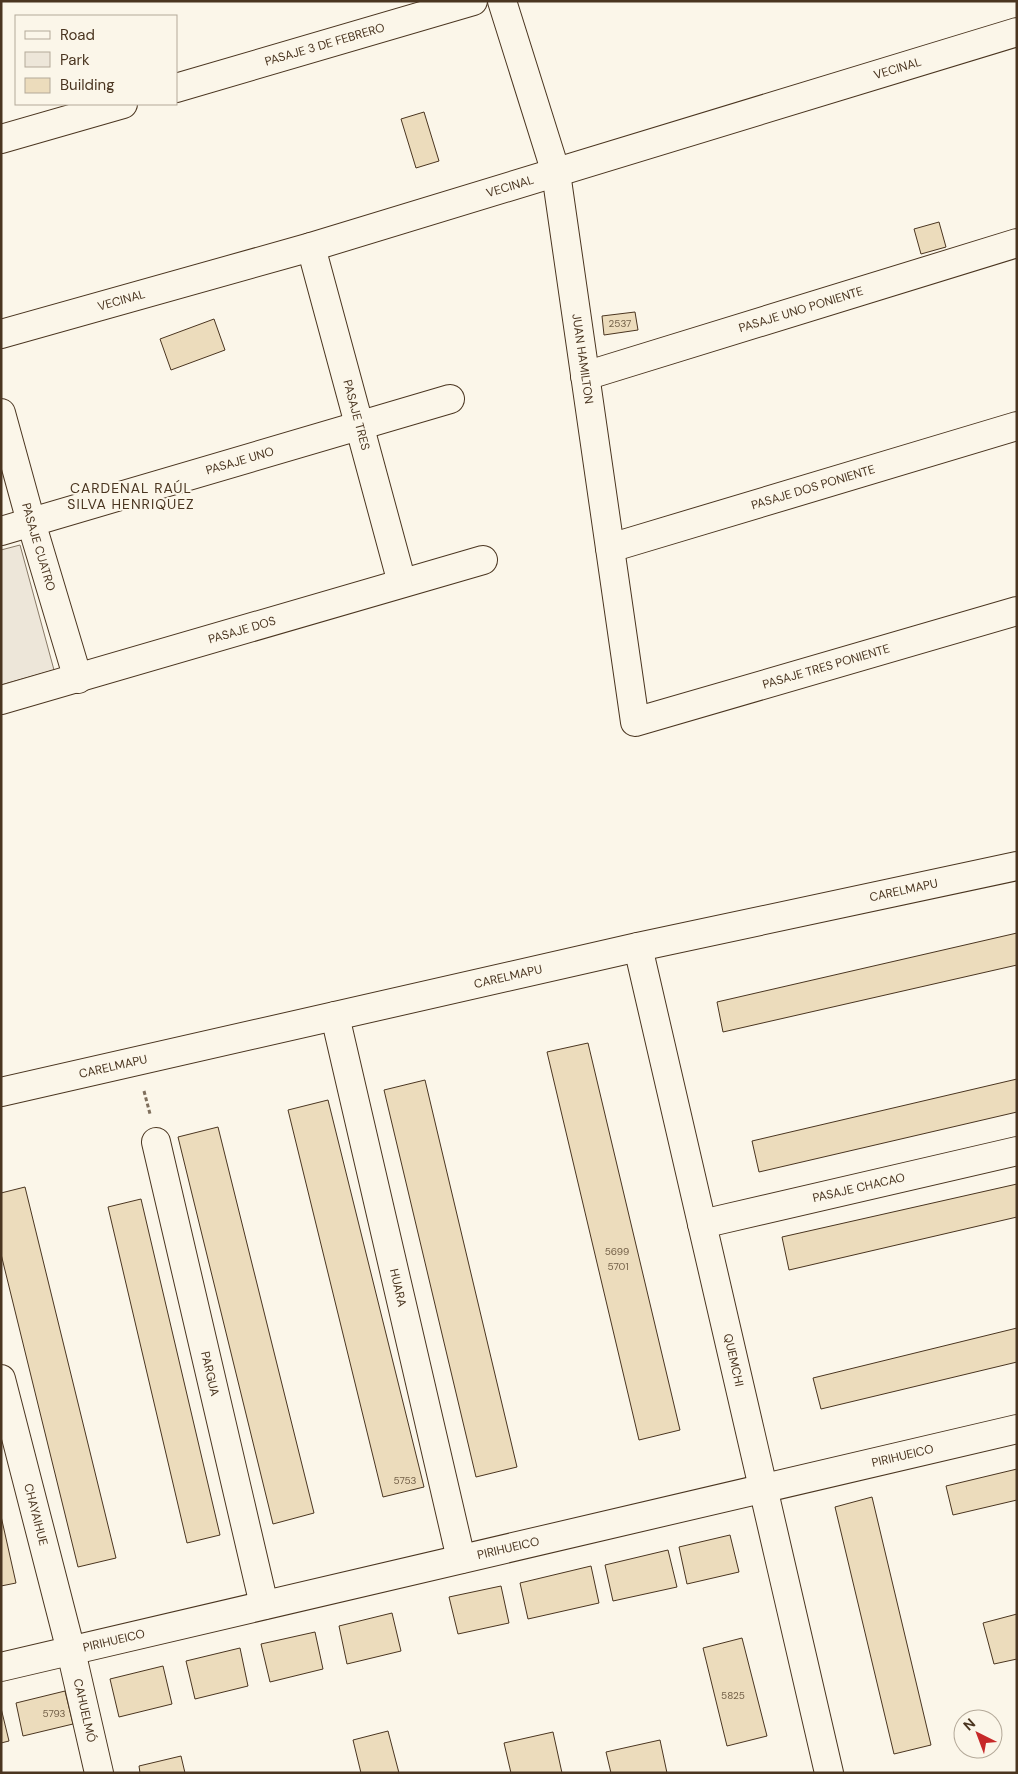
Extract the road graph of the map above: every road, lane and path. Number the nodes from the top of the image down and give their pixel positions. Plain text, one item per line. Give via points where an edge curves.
1 (473, 1) edge
2 (502, 1) edge
3 (1017, 32) edge
4 (178, 87) edge
5 (120, 105) edge
6 (1, 139) edge
7 (556, 173) junction
8 (1017, 243) edge
9 (311, 247) junction
10 (1, 334) edge
11 (585, 376) junction
12 (450, 399) dead end
13 (1, 413) edge
14 (359, 426) junction
15 (1017, 426) edge
16 (31, 522) junction
17 (1, 531) edge
18 (610, 548) junction
19 (483, 560) dead end
20 (402, 583) junction
21 (1017, 611) edge
22 (78, 679) junction
23 (1, 700) edge
24 (635, 722) joint
25 (1017, 866) edge
26 (638, 947) junction
27 (335, 1016) junction
28 (137, 1061) junction
29 (1, 1092) edge
30 (156, 1142) joint
31 (1017, 1151) edge
32 (702, 1224) junction
33 (1, 1379) edge
34 (1017, 1429) edge
35 (763, 1489) junction
36 (460, 1560) junction
37 (264, 1605) junction
38 (71, 1651) junction
39 (1, 1667) edge
40 (820, 1771) edge
41 (99, 1773) edge

1 - 4 street, PASAJE 3 DE FEBRERO
2 - 7 street, JUAN HAMILTON
3 - 7 street, VECINAL
5 - 6 street
7 - 9 street, VECINAL
7 - 11 street, JUAN HAMILTON
8 - 11 street, PASAJE UNO PONIENTE
9 - 10 street, VECINAL
9 - 14 street, PASAJE TRES
11 - 18 street, JUAN HAMILTON
12 - 14 street, PASAJE UNO
13 - 16 street, PASAJE CUATRO
14 - 16 street, PASAJE UNO
14 - 20 street, PASAJE TRES
15 - 18 street, PASAJE DOS PONIENTE
16 - 17 street, PASAJE UNO
16 - 22 street, PASAJE CUATRO
18 - 24 street, JUAN HAMILTON
19 - 20 street, PASAJE DOS
20 - 22 street, PASAJE DOS
21 - 24 street, PASAJE TRES PONIENTE
22 - 23 street, PASAJE DOS
25 - 26 street, CARELMAPU
26 - 27 street, CARELMAPU
26 - 32 street, QUEMCHI
27 - 28 street, CARELMAPU
27 - 36 street, HUARA
28 - 29 street, CARELMAPU
28 - 30 path
30 - 37 street, PARGUA
31 - 32 street, PASAJE CHACAO
32 - 35 street, QUEMCHI
33 - 38 street, CHAYAIHUE
34 - 35 street, PIRIHUEICO
35 - 36 street, PIRIHUEICO
35 - 40 street, QUEMCHI
36 - 37 street, PIRIHUEICO
37 - 38 street, PIRIHUEICO
38 - 39 street, PIRIHUEICO
38 - 41 street, CAHUELMÓ

